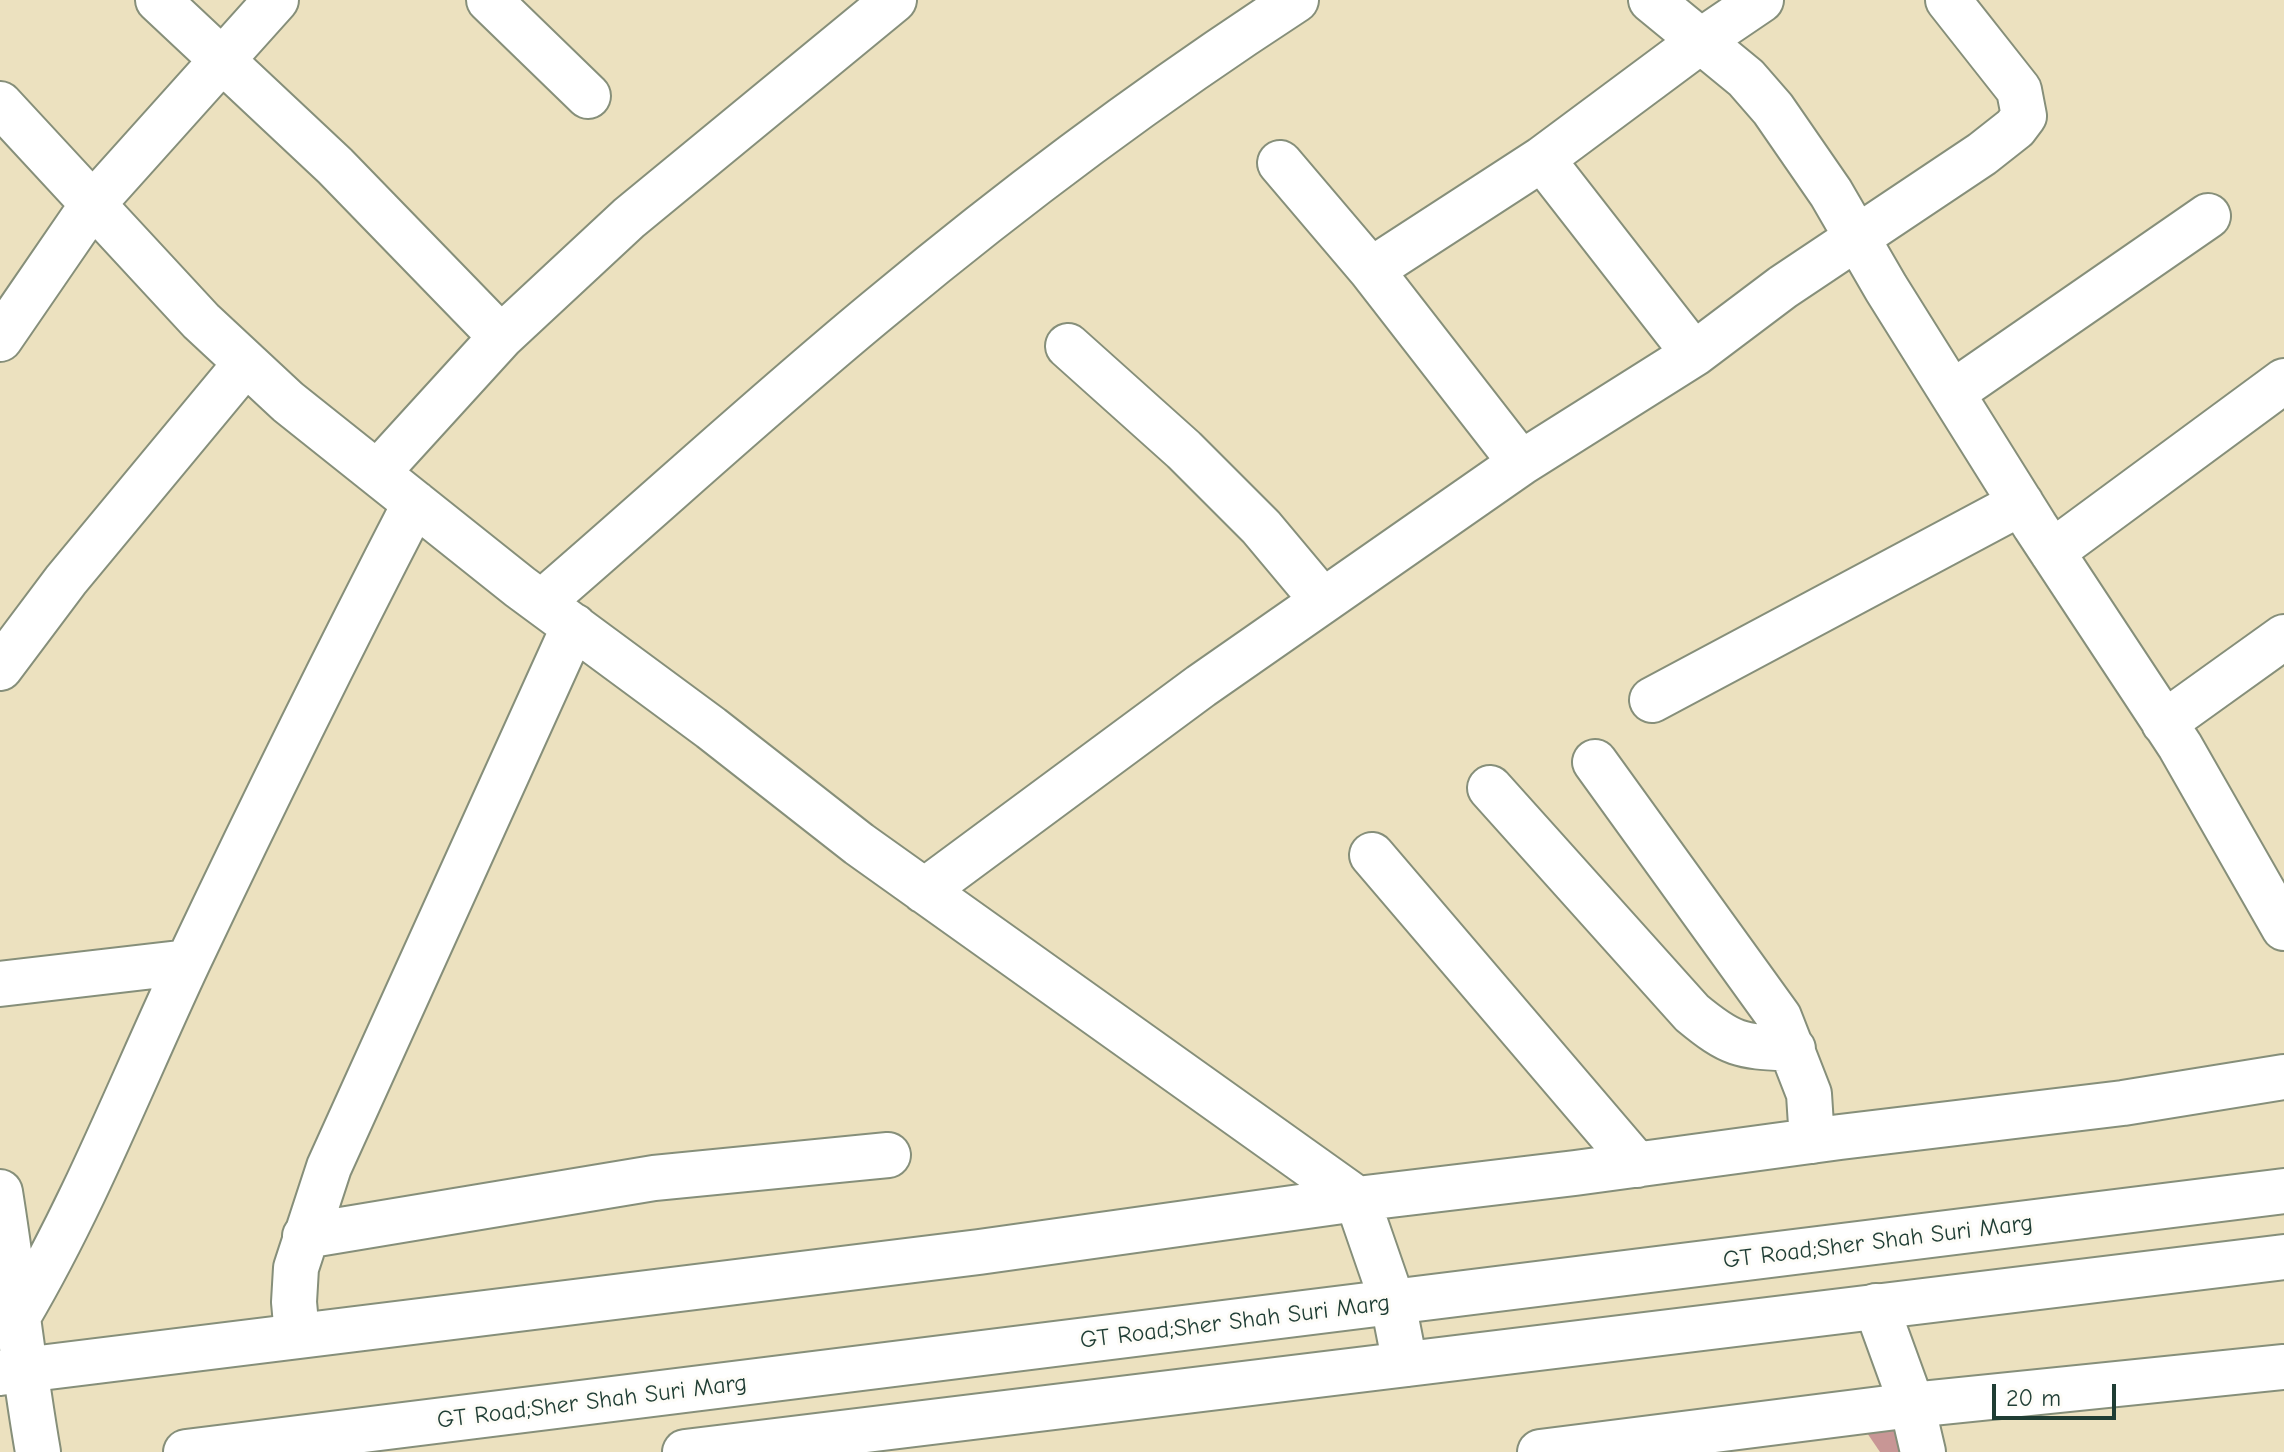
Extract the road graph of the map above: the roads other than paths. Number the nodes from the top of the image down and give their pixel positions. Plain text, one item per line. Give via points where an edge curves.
1 (158, 0) edge
2 (276, 0) edge
3 (489, 0) edge
4 (894, 0) edge
5 (1296, 0) edge
6 (1651, 0) edge
7 (1761, 0) edge
8 (1948, 0) edge
9 (1702, 40) junction
10 (222, 61) junction
11 (588, 96) dead end
12 (0, 104) edge
13 (1542, 159) junction
14 (1280, 163) dead end
15 (92, 205) junction
16 (2208, 216) dead end
17 (1857, 236) junction
18 (1371, 270) junction
19 (501, 337) junction
20 (0, 339) edge
21 (1068, 346) dead end
22 (1694, 354) junction
23 (246, 363) junction
24 (2284, 381) edge
25 (1952, 393) junction
26 (1521, 463) junction
27 (377, 473) junction
28 (415, 503) junction
29 (2021, 503) junction
30 (2052, 552) junction
31 (1323, 601) junction
32 (558, 614) junction
33 (2284, 637) edge
34 (0, 668) edge
35 (1652, 700) dead end
36 (2164, 723) junction
37 (1595, 762) dead end
38 (1490, 788) dead end
39 (1372, 855) dead end
40 (924, 891) junction
41 (2284, 928) edge
42 (188, 962) junction
43 (0, 984) edge
44 (1793, 1049) junction
45 (2284, 1077) edge
46 (1812, 1141) junction
47 (888, 1155) dead end
48 (1637, 1165) junction
49 (2284, 1191) edge
50 (0, 1192) edge
51 (1357, 1199) junction
52 (305, 1236) junction
53 (2284, 1257) edge
54 (1393, 1303) junction
55 (1876, 1306) junction
56 (19, 1315) junction
57 (297, 1335) junction
58 (1405, 1364) junction
59 (2284, 1367) edge
60 (12, 1372) edge
61 (1912, 1405) junction
62 (886, 1440) edge
63 (38, 1452) edge
64 (186, 1452) edge
65 (685, 1452) edge
66 (1540, 1452) edge
67 (1923, 1452) edge

1 - 10 street
2 - 10 street
3 - 11 street
4 - 19 street via 629,218
5 - 32 street via 1052,172 885,304
6 - 9 street
7 - 9 street
8 - 17 street via 2019,90 2024,116 1982,154
9 - 13 street
9 - 17 street via 1773,109
10 - 15 street
10 - 19 street via 346,177
12 - 15 street
13 - 18 street
13 - 22 street
14 - 18 street
15 - 20 street
15 - 23 street
16 - 25 street
17 - 22 street
17 - 25 street
18 - 26 street
19 - 27 street
21 - 31 street via 1261,527
22 - 26 street
23 - 27 street
23 - 34 street
24 - 30 street
25 - 29 street
26 - 31 street
27 - 28 street
28 - 32 street
28 - 42 street
29 - 30 street
29 - 35 street
30 - 36 street
31 - 40 street via 1151,721
32 - 40 street
32 - 52 street
33 - 36 street
36 - 41 street
37 - 44 street via 1745,967 1779,1017
38 - 44 street via 1692,1013 1720,1036 1746,1047
39 - 48 street
40 - 51 street
42 - 43 street
42 - 56 street via 87,1189
44 - 46 street via 1809,1094
45 - 46 street via 2123,1103
46 - 48 street
47 - 52 street via 654,1178
48 - 51 street
49 - 54 street, GT Road;Sher Shah Suri Marg
50 - 56 street
51 - 54 street
51 - 57 street via 979,1252
52 - 57 street via 296,1268
53 - 55 street
54 - 58 street
54 - 64 street, GT Road;Sher Shah Suri Marg
55 - 58 street
55 - 61 street
56 - 60 street
57 - 60 street
58 - 62 street
59 - 61 street
60 - 63 street
61 - 66 street
61 - 67 street
62 - 65 street

